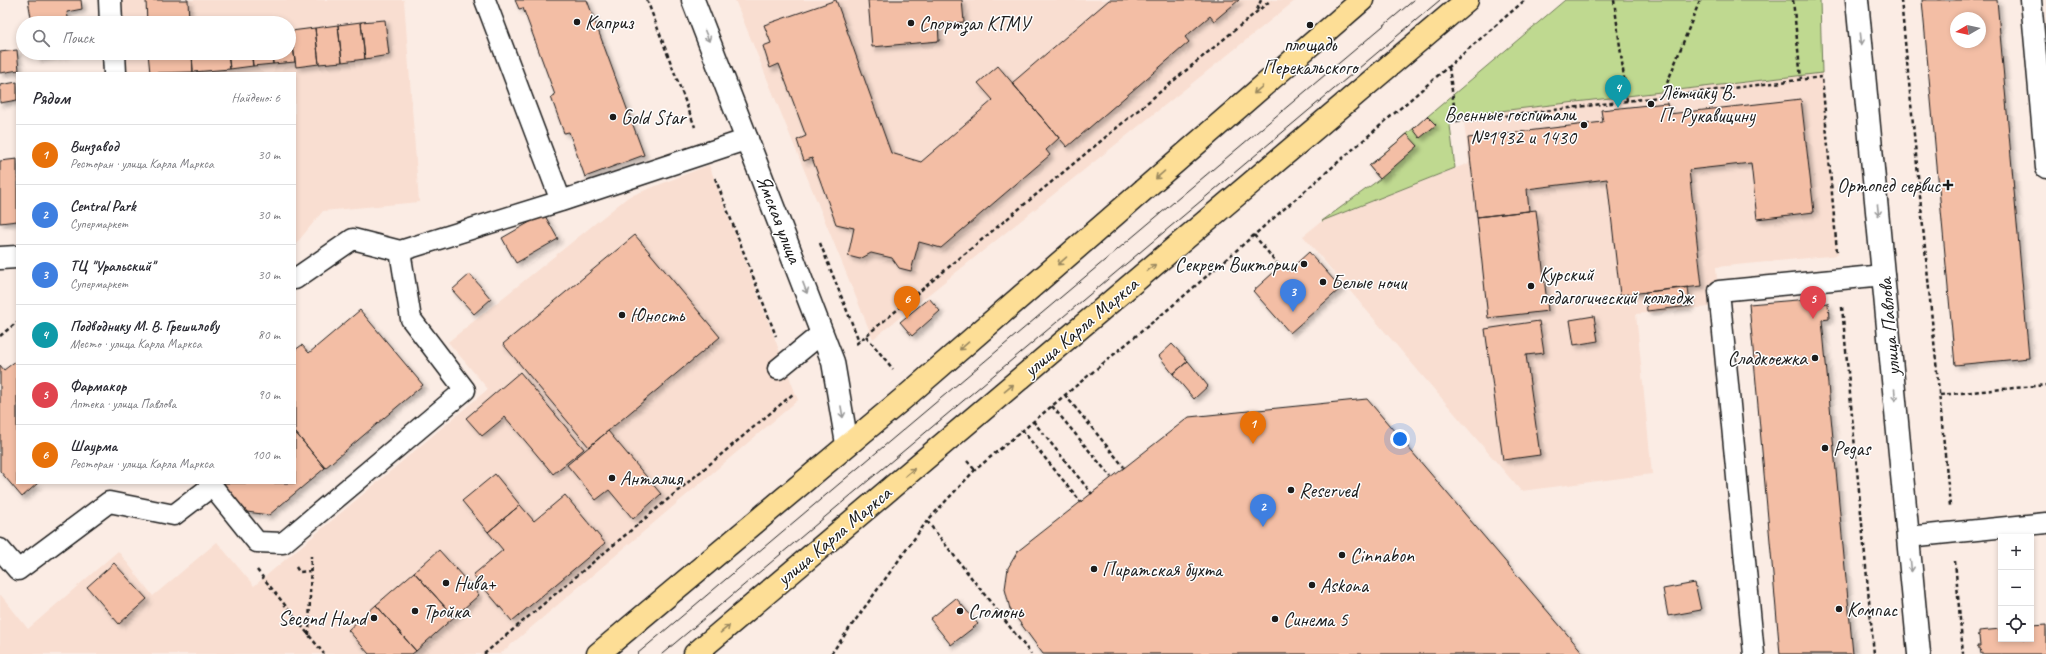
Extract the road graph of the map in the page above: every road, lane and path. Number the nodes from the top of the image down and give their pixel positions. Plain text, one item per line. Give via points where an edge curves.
1 (110, 0) edge
2 (485, 0) edge
3 (647, 0) edge
4 (693, 0) edge
5 (1261, 0) edge
6 (1271, 0) edge
7 (1362, 0) edge
8 (1467, 0) edge
9 (1525, 0) edge
10 (1614, 0) edge
11 (1700, 0) edge
12 (1793, 0) edge
13 (1857, 0) edge
14 (1901, 0) edge
15 (2031, 0) edge
16 (1257, 11) junction
17 (111, 16) edge
18 (114, 60) edge
19 (1450, 67) junction
20 (115, 72) edge
21 (1801, 79) junction
22 (1662, 96) junction
23 (1628, 100) junction
24 (748, 139) junction
25 (705, 153) junction
26 (2046, 168) edge
27 (561, 201) junction
28 (1254, 235) junction
29 (400, 251) junction
30 (16, 257) edge
31 (0, 258) edge
32 (1280, 266) dead end
33 (1884, 274) junction
34 (296, 278) edge
35 (1839, 279) junction
36 (16, 323) edge
37 (822, 334) junction
38 (0, 336) edge
39 (777, 338) dead end
40 (833, 362) junction
41 (778, 369) dead end
42 (2046, 385) edge
43 (797, 390) dead end
44 (1065, 395) junction
45 (1940, 395) junction
46 (1052, 406) junction
47 (1034, 421) junction
48 (1022, 430) junction
49 (848, 444) junction
50 (1124, 467) dead end
51 (1111, 478) dead end
52 (1092, 494) dead end
53 (1081, 502) dead end
54 (313, 518) junction
55 (927, 521) junction
56 (2046, 523) edge
57 (1952, 533) junction
58 (1908, 537) junction
59 (257, 542) junction
60 (0, 549) edge
61 (309, 635) junction
62 (324, 654) edge
63 (484, 654) edge
64 (598, 654) edge
65 (695, 654) edge
66 (831, 654) edge
67 (1031, 654) edge
68 (1754, 654) edge
69 (1874, 654) edge
70 (1919, 654) edge
71 (1963, 654) edge

1 - 17 main road
2 - 27 lane
3 - 25 path
4 -> 24 main road, Ямская улица
5 - 16 path
6 - 16 path
7 -> 49 main road via 912,392
65 -> 8 main road, улица Карла Маркса
9 - 19 path
10 - 23 path
11 - 22 path
12 - 21 path
13 -> 33 main road, улица Павлова
14 - 45 path
15 - 26 lane
16 - 40 path
18 - 20 main road
19 - 23 path via 1456,122
19 - 28 path
21 - 22 path
21 - 35 path via 1822,77
22 - 23 path
24 - 25 lane
24 -> 37 main road, Ямская улица
25 - 27 lane
25 - 39 path
27 - 29 lane
28 - 32 path
28 - 44 path
29 - 34 lane via 352,239
29 - 54 lane via 411,319 465,390
30 - 31 main road
33 - 35 lane
33 -> 58 main road, улица Павлова
35 - 68 lane via 1718,291
35 - 69 path
36 - 38 path
37 - 40 main road, Ямская улица
37 - 41 lane
40 -> 49 main road, Ямская улица
42 - 45 path
43 - 63 path
44 - 46 path
44 - 50 path
45 - 57 path
46 - 47 path
46 - 51 path
47 - 48 path
47 - 52 path
48 - 53 path
48 - 55 path via 975,470
49 - 64 main road
54 - 59 lane via 283,543
54 - 61 path
55 - 66 path
55 - 67 path
56 - 57 lane
57 - 58 lane
57 - 71 path
58 -> 70 main road, улица Павлова
59 - 60 lane via 212,486 174,515 109,502 18,570
59 - 61 path via 243,553
61 - 62 path

